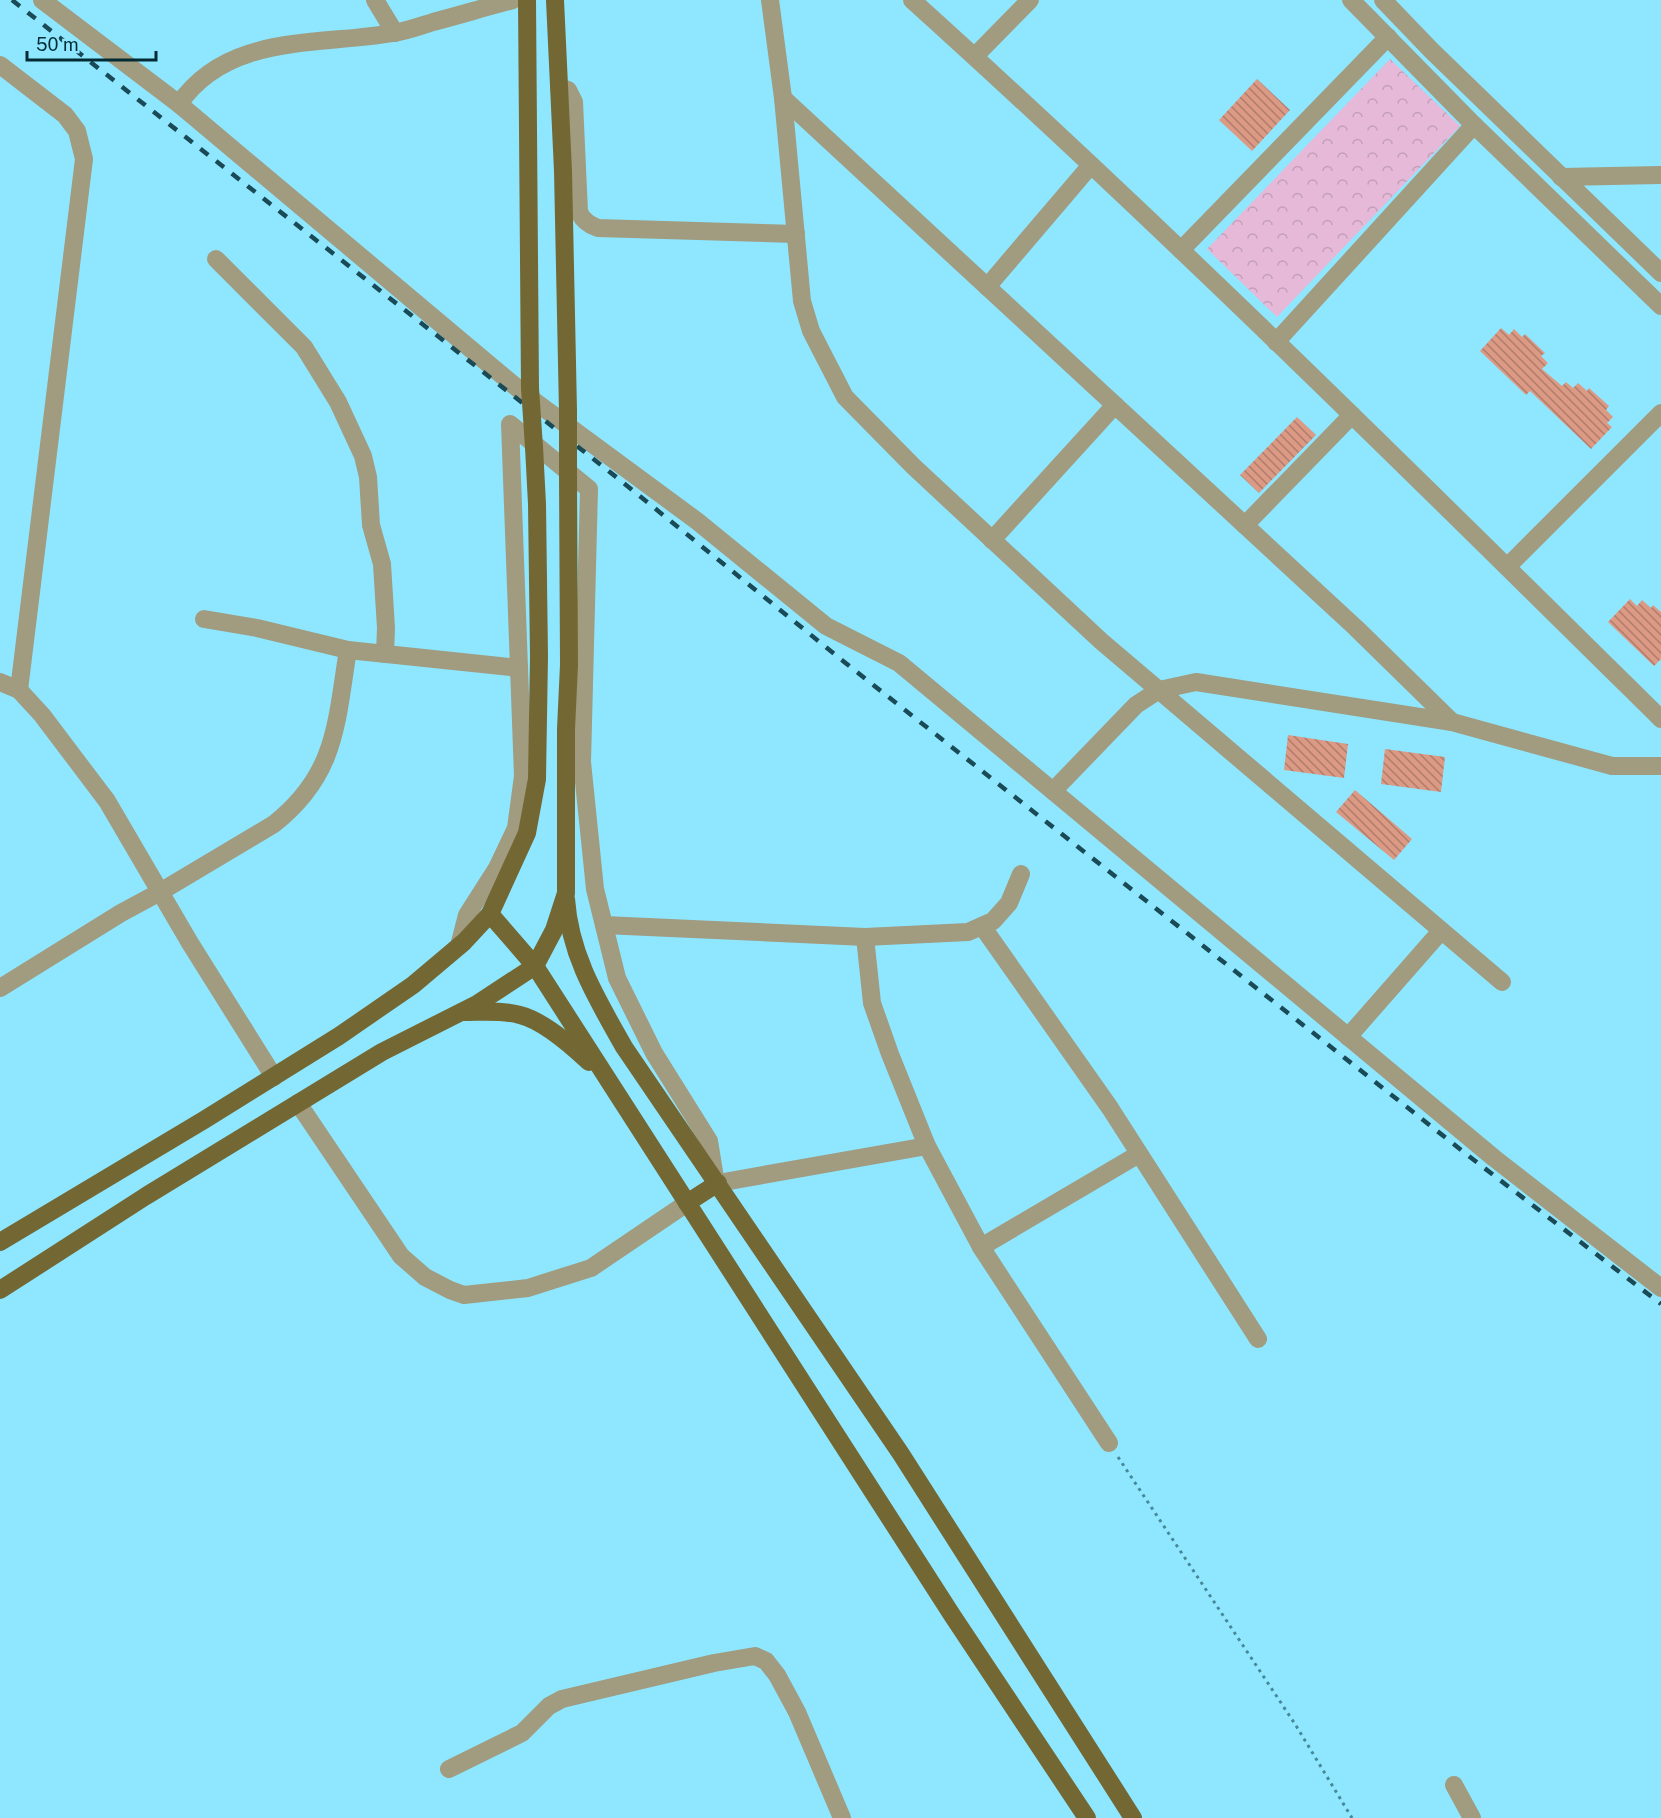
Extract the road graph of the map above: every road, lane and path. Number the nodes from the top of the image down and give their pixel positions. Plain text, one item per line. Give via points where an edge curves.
1 (42, 0) edge
2 (375, 0) edge
3 (513, 0) edge
4 (527, 0) edge
5 (555, 0) edge
6 (770, 0) edge
7 (912, 0) edge
8 (1030, 0) edge
9 (1351, 0) edge
10 (1383, 0) edge
11 (395, 33) junction
12 (1388, 36) junction
13 (975, 56) junction
14 (0, 64) edge
15 (559, 87) junction
16 (783, 98) junction
17 (179, 104) junction
18 (1474, 125) junction
19 (1091, 165) junction
20 (1661, 175) edge
21 (1561, 177) junction
22 (796, 234) junction
23 (1181, 250) junction
24 (216, 259) dead end
25 (1661, 273) edge
26 (987, 287) junction
27 (1661, 306) edge
28 (1276, 342) junction
29 (1115, 405) junction
30 (1661, 413) edge
31 (1352, 415) junction
32 (1245, 525) junction
33 (992, 540) junction
34 (1507, 567) junction
35 (204, 619) dead end
36 (348, 650) junction
37 (385, 654) junction
38 (519, 668) junction
39 (0, 682) edge
40 (19, 690) junction
41 (1159, 690) junction
42 (1661, 719) edge
43 (1452, 722) junction
44 (1661, 766) edge
45 (1053, 791) junction
46 (1021, 874) dead end
47 (160, 892) junction
48 (566, 893) junction
49 (490, 914) junction
50 (604, 925) junction
51 (982, 926) junction
52 (1441, 931) junction
53 (865, 937) junction
54 (459, 946) junction
55 (535, 966) junction
56 (1502, 982) dead end
57 (0, 988) edge
58 (460, 1013) junction
59 (1348, 1037) junction
60 (273, 1077) junction
61 (609, 1082) junction
62 (298, 1103) junction
63 (927, 1146) junction
64 (1139, 1154) junction
65 (716, 1180) junction
66 (687, 1203) junction
67 (0, 1242) edge
68 (981, 1247) junction
69 (1661, 1288) edge
70 (0, 1290) edge
71 (1258, 1339) dead end
72 (1108, 1443) joint
73 (449, 1769) dead end
74 (1454, 1785) dead end
75 (842, 1818) edge
76 (1087, 1818) edge
77 (1133, 1818) edge
78 (1352, 1818) edge
79 (1472, 1818) edge

1 - 17 street
2 - 11 street
3 - 11 street
4 - 49 main road, bridge via 530,388 537,504 539,656 537,779 527,833
5 - 15 main road
6 - 16 street
7 - 13 street
8 - 13 street
9 - 12 street
10 - 21 street
11 - 17 street via 275,47 234,58 188,90
12 - 18 street
12 - 23 street
13 - 19 street
14 - 40 street via 72,122 81,140 84,159
15 - 22 street via 568,90 574,102 579,212 586,223 598,228
15 - 48 main road, bridge via 568,411
16 - 22 street
16 - 26 street
17 - 45 street via 522,392 697,521 826,626 899,663
18 - 27 street
18 - 28 street
19 - 23 street
19 - 26 street
20 - 21 street
21 - 25 street
22 - 33 street via 802,301 811,331 844,397
23 - 28 street
24 - 37 street via 304,347 338,402 363,456 371,525 382,564
26 - 29 street
28 - 31 street
29 - 32 street
29 - 33 street
30 - 34 street
31 - 32 street
31 - 34 street
32 - 43 street
33 - 41 street
34 - 42 street
35 - 36 street
36 - 37 street
36 - 47 street via 334,740 309,789 274,824
37 - 38 street
38 - 50 street via 510,424 589,489 582,762 595,889
38 - 54 street via 524,776 516,828 497,868 467,915
39 - 40 street
40 - 47 street via 107,801
41 - 43 street via 1196,682
41 - 45 street via 1136,705
41 - 52 street
43 - 44 street via 1612,766
45 - 59 street
46 - 51 street via 1009,903 993,921
47 - 57 street
47 - 60 street
48 - 55 main road via 554,930
48 - 65 main road via 574,947 591,989 624,1047
49 - 54 main road
49 - 55 main road
50 - 53 street
50 - 65 street via 617,978 654,1053 709,1141
51 - 53 street via 968,932
51 - 64 street
52 - 56 street
52 - 59 street
53 - 63 street via 872,1003
54 - 60 main road via 413,985
55 - 58 main road
55 - 61 main road
58 - 61 main road via 492,1011 522,1015 551,1030
58 - 62 main road via 382,1052
59 - 69 street via 1494,1158
60 - 67 main road
61 - 66 main road
62 - 66 street via 400,1256 425,1278 464,1295 528,1288 591,1268
62 - 70 main road
63 - 65 street
63 - 68 street
64 - 68 street
64 - 71 street
65 - 66 main road
65 - 77 main road via 901,1454
66 - 76 main road
68 - 72 street
72 - 78 path
73 - 75 street via 522,1733 549,1706 562,1699 754,1656 766,1661 777,1675
74 - 79 street

